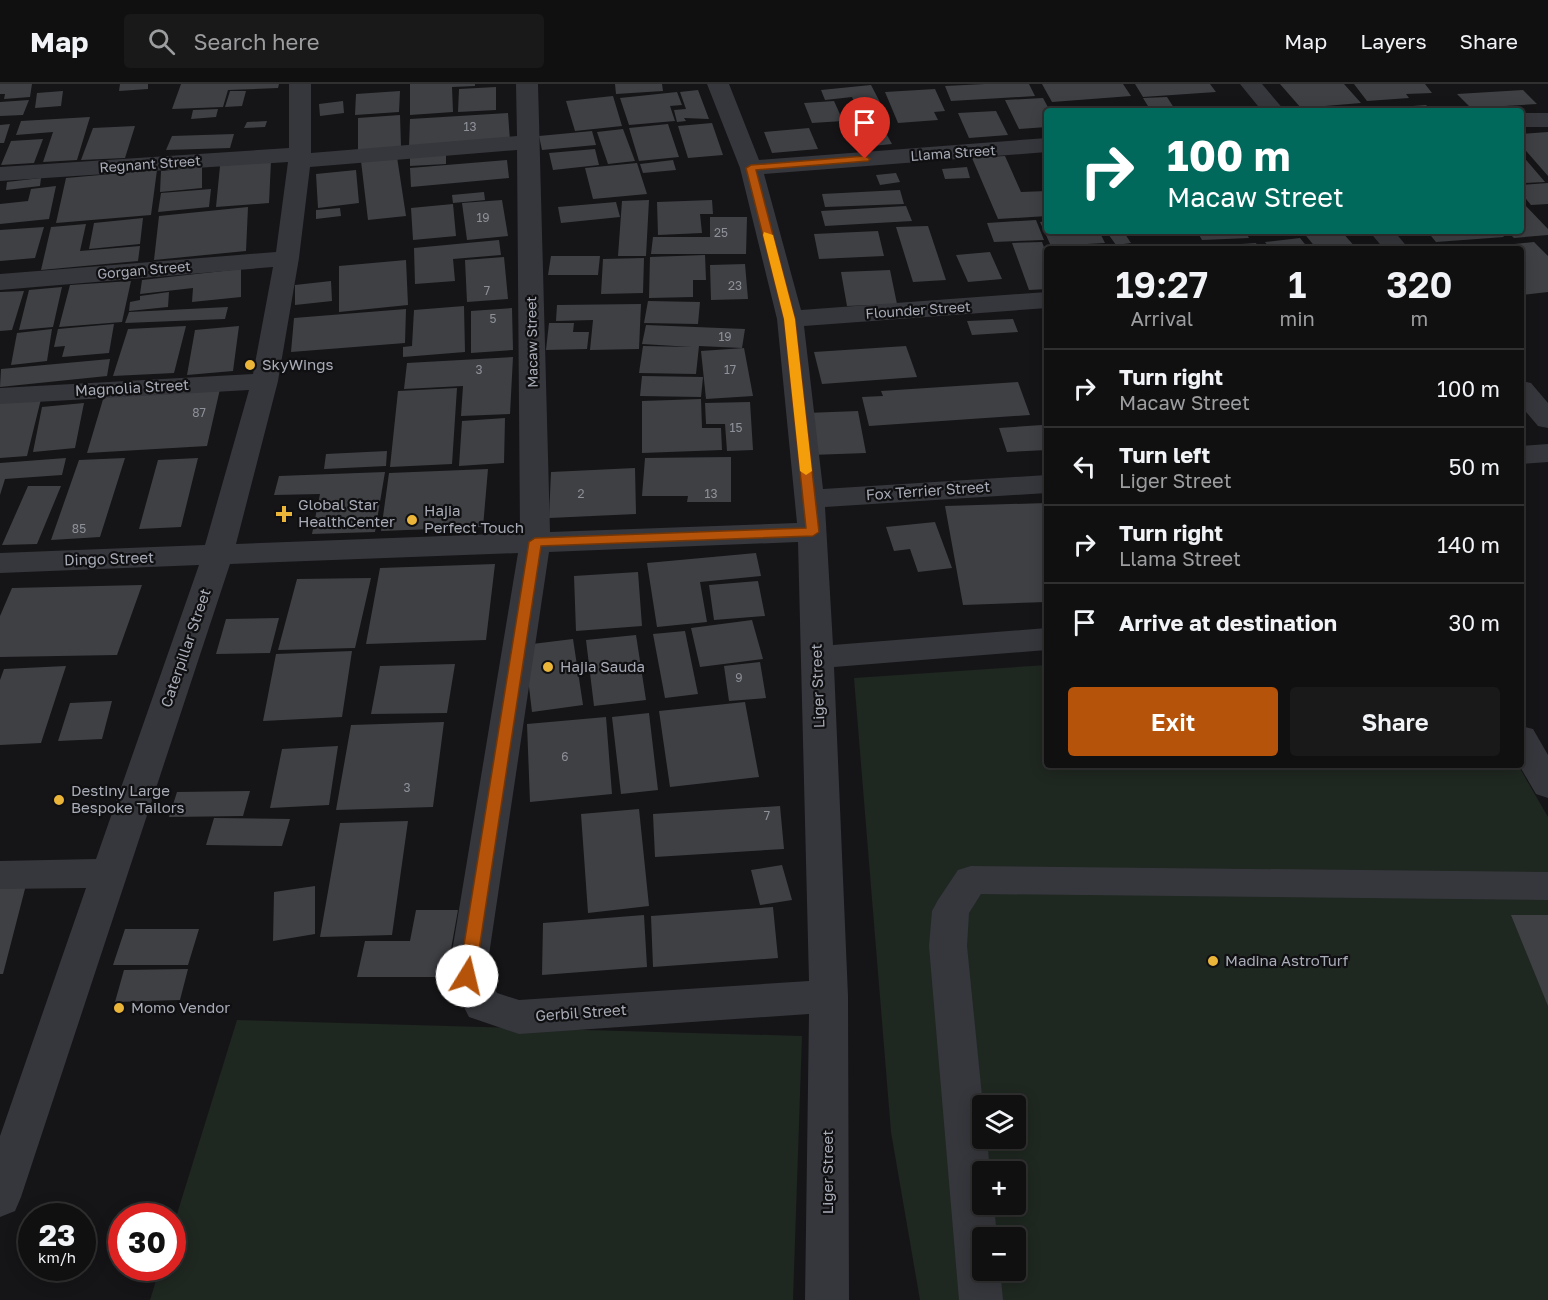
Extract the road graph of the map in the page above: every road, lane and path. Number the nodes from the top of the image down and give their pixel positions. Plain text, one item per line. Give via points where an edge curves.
1 (300, 84) edge
2 (527, 84) edge
3 (718, 84) edge
4 (1251, 84) edge
5 (1271, 108) edge
6 (1524, 120) edge
7 (1548, 120) edge
8 (528, 142) junction
9 (1044, 146) edge
10 (299, 158) junction
11 (751, 168) junction
12 (0, 174) edge
13 (1384, 234) edge
14 (1394, 246) edge
15 (287, 258) junction
16 (0, 282) edge
17 (1044, 300) edge
18 (790, 319) junction
19 (265, 381) junction
20 (1524, 392) edge
21 (0, 396) edge
22 (1548, 420) edge
23 (1548, 453) edge
24 (1524, 455) edge
25 (1044, 484) edge
26 (808, 499) junction
27 (813, 532) junction
28 (535, 542) junction
29 (217, 556) junction
30 (0, 563) edge
31 (1044, 639) edge
32 (817, 657) junction
33 (1524, 743) edge
34 (1548, 785) edge
35 (110, 873) junction
36 (0, 875) edge
37 (1548, 886) edge
38 (829, 996) junction
39 (0, 1197) edge
40 (827, 1300) edge
41 (981, 1300) edge

1 - 10 street, Caterpillar Street
2 - 8 street, Macaw Street
3 - 11 street, Liger Street
4 - 5 street
6 - 7 street
8 - 10 street
8 - 28 street, Macaw Street
9 - 11 street, Llama Street
10 - 12 street, Regnant Street
10 - 15 street, Caterpillar Street
11 - 18 street, Liger Street
13 - 14 street
15 - 16 street, Gorgan Street
15 - 19 street, Caterpillar Street
17 - 18 street, Flounder Street
18 - 26 street, Liger Street
19 - 21 street, Magnolia Street
19 - 29 street, Caterpillar Street
20 - 22 street
23 - 24 street
25 - 26 street, Fox Terrier Street
26 - 27 street, Liger Street
27 - 28 street
27 - 32 street, Liger Street
28 - 29 street
28 - 38 street, Gerbil Street via 467,976 483,1005 519,1017
29 - 30 street, Dingo Street
29 - 35 street, Caterpillar Street
31 - 32 street
32 - 38 street, Liger Street
33 - 34 street
35 - 36 street
35 - 39 street, Caterpillar Street
37 - 41 street via 971,880 951,911 948,946
38 - 40 street, Liger Street

